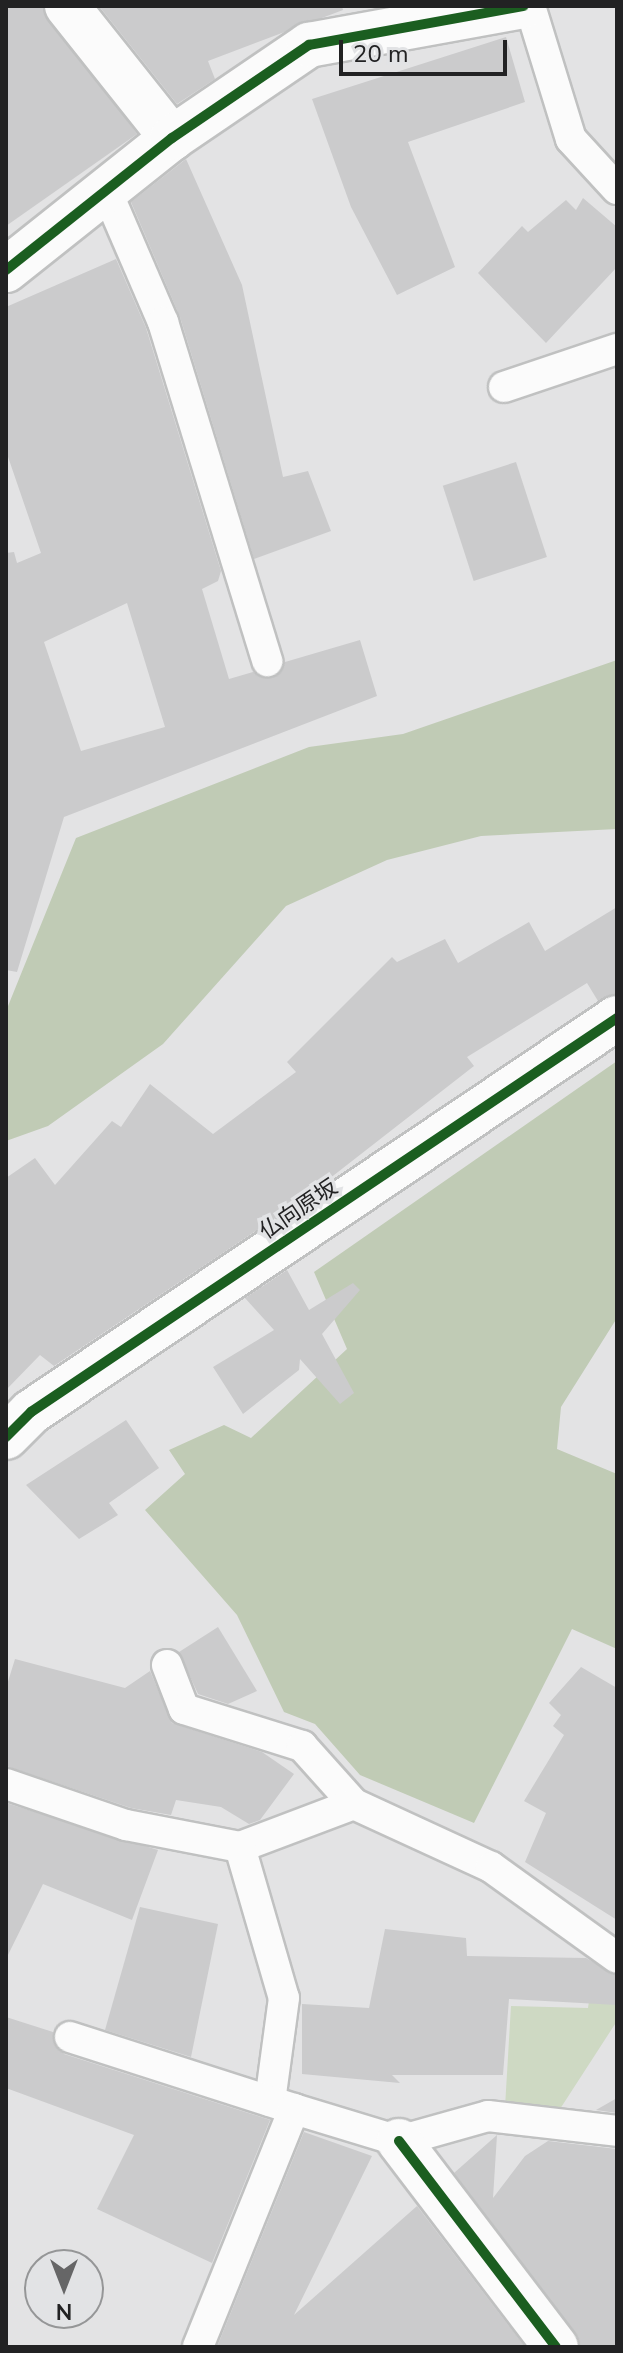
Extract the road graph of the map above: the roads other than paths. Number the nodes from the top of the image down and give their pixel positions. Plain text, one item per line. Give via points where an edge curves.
1 (67, 6) edge
2 (522, 6) edge
3 (172, 138) junction
4 (617, 189) edge
5 (107, 192) junction
6 (11, 261) edge
7 (617, 349) edge
8 (504, 387) dead end
9 (267, 661) dead end
10 (617, 1018) edge
11 (6, 1437) edge
12 (167, 1665) dead end
13 (6, 1784) edge
14 (354, 1804) junction
15 (240, 1847) junction
16 (617, 1958) edge
17 (70, 2037) dead end
18 (282, 2105) junction
19 (617, 2131) edge
20 (399, 2141) junction
21 (198, 2347) edge
22 (556, 2347) edge

1 - 3 street
2 - 3 street via 309,45
2 - 4 lane via 571,139
3 - 5 street
5 - 6 street
5 - 9 lane via 163,322
7 - 8 lane
10 - 11 street, 仏向原坂 via 31,1412
12 - 14 lane via 184,1709 302,1746
13 - 15 lane via 126,1825
14 - 15 lane
14 - 16 lane via 491,1867
15 - 18 lane via 284,1998
17 - 18 lane
18 - 20 lane
18 - 21 lane
19 - 20 lane via 488,2116
20 - 22 street

